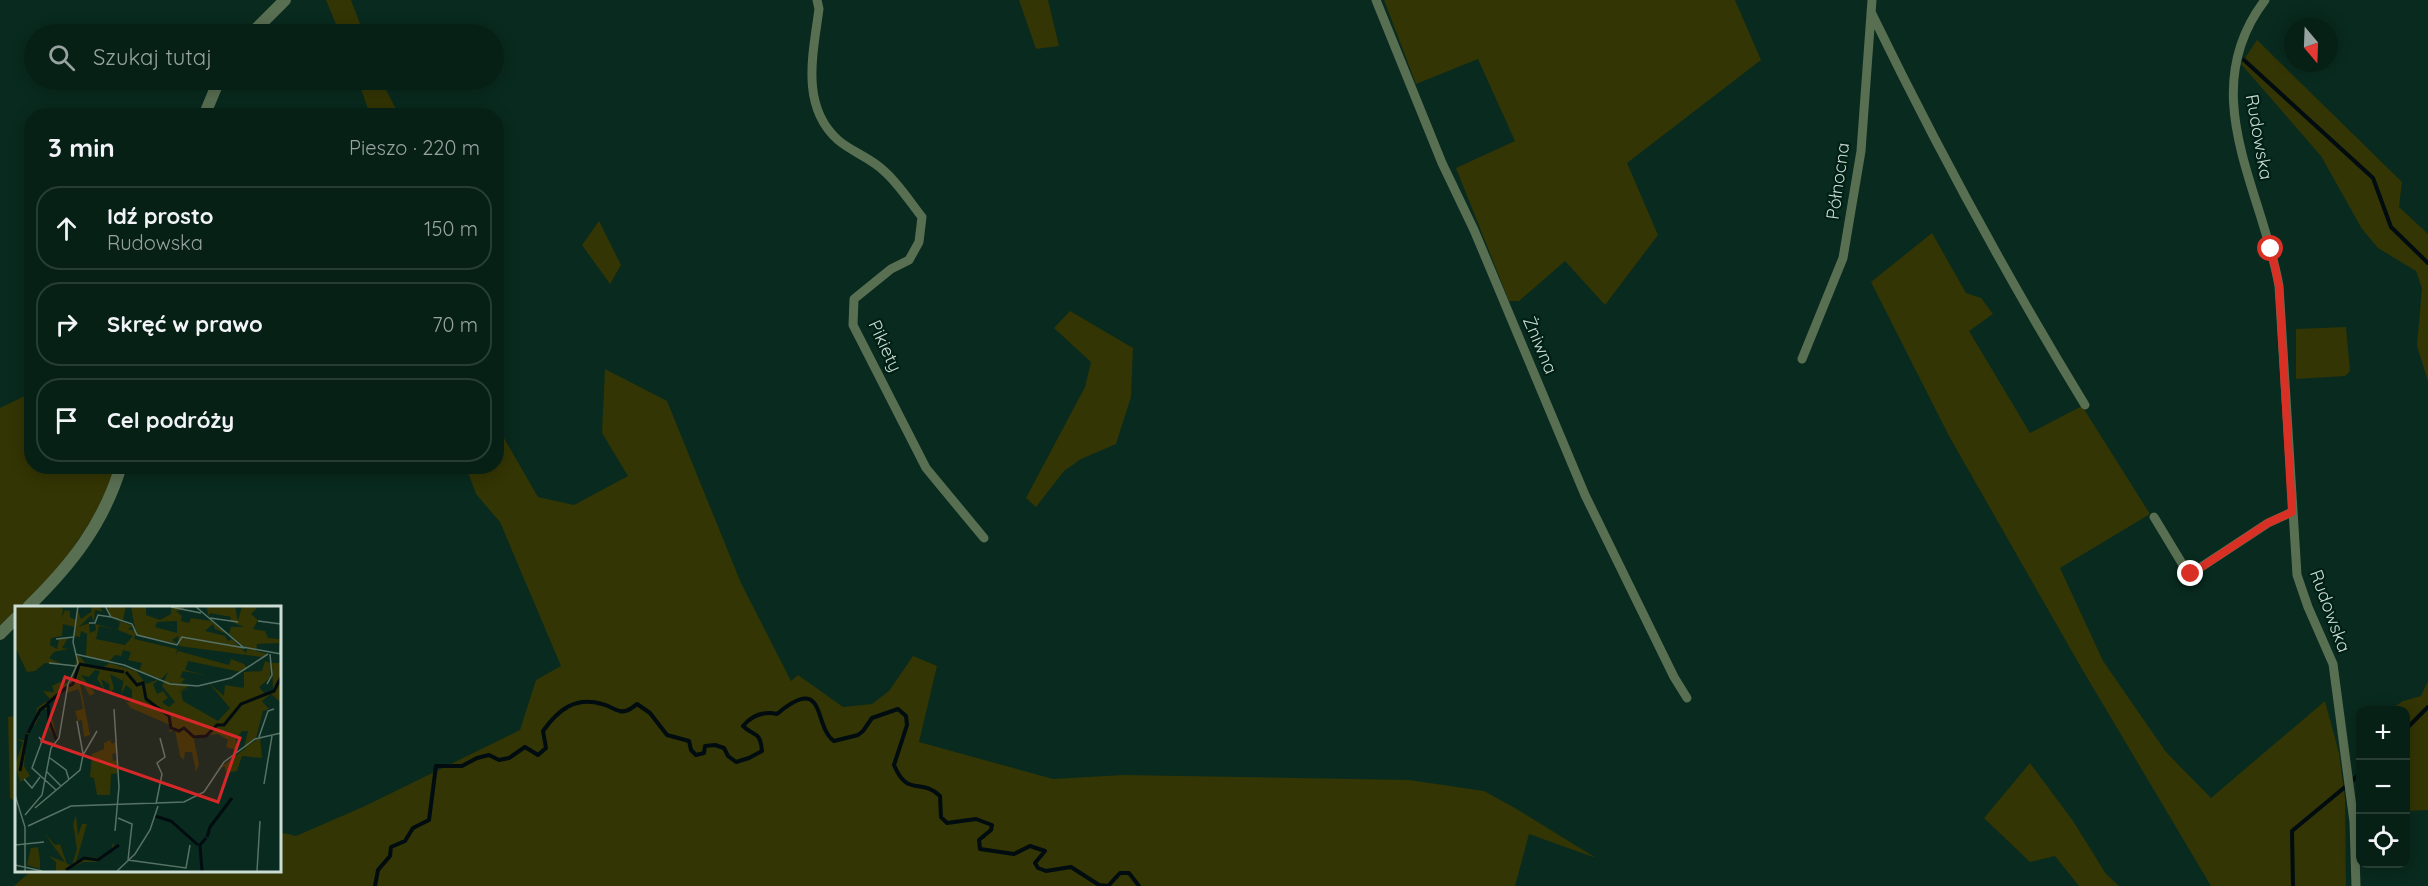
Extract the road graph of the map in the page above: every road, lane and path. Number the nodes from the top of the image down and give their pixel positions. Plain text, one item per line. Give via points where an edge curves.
1 (285, 0) edge
2 (817, 0) edge
3 (1376, 0) edge
4 (1872, 0) edge
5 (2265, 0) edge
6 (1871, 12) junction
7 (261, 24) edge
8 (215, 90) edge
9 (207, 108) edge
10 (1802, 359) dead end
11 (2085, 405) dead end
12 (118, 474) edge
13 (2292, 512) junction
14 (2154, 517) dead end
15 (984, 538) dead end
16 (29, 606) edge
17 (15, 619) edge
18 (0, 634) edge
19 (1686, 698) dead end
20 (2356, 886) edge

1 - 7 street
2 - 15 street, Pikiety via 811,82 816,107 839,141 884,171 922,217 919,242 909,260 891,269 854,299 853,325 926,468
3 - 19 street, Żniwna via 1585,495
4 - 6 street, Północna
5 - 13 street, Rudowska via 2244,34 2234,65 2233,106 2249,185 2279,286
6 - 10 street, Północna via 1861,151 1844,258
6 - 11 street via 1972,209
8 - 9 street
12 - 16 street via 100,519 88,537 61,575
13 - 14 street via 2189,574
13 - 20 street, Rudowska via 2297,575 2329,654 2336,684 2354,822
17 - 18 street

